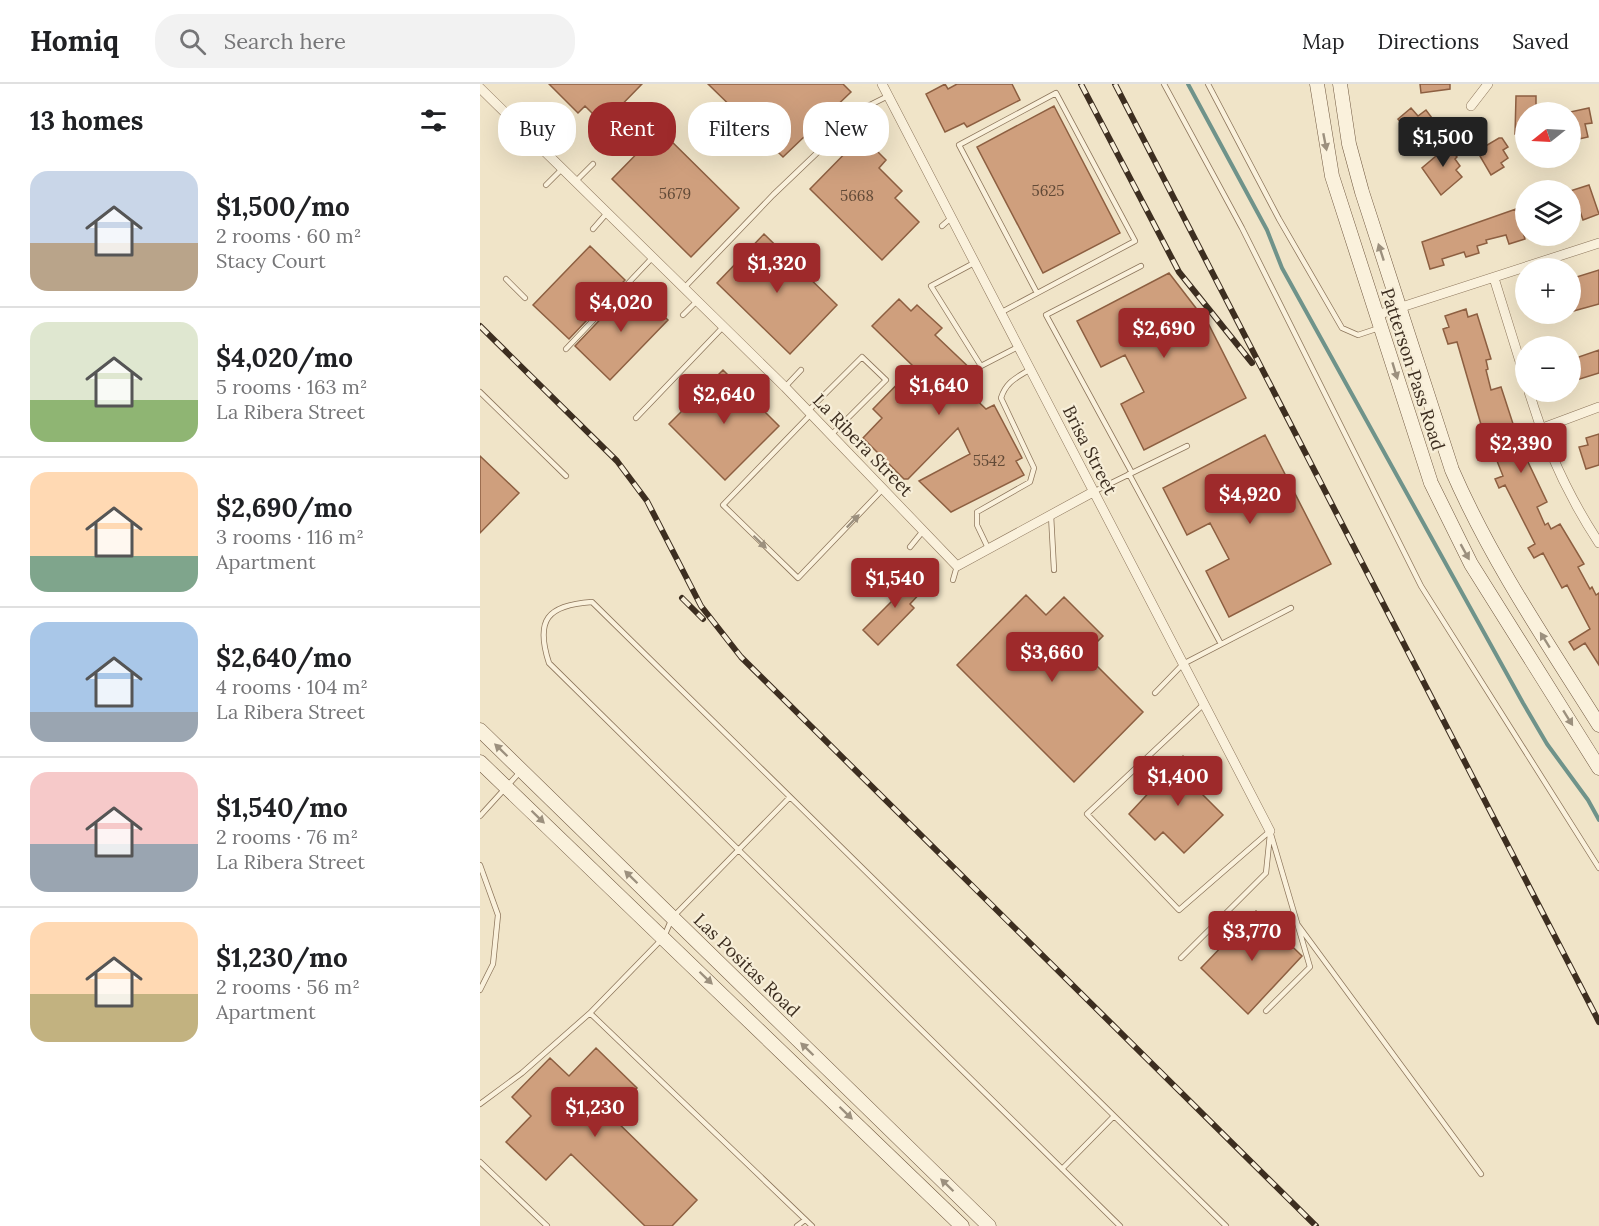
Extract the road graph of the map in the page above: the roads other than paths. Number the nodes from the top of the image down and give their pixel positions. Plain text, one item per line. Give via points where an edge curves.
1 (882, 84) edge
2 (1164, 84) edge
3 (1208, 84) edge
4 (1317, 84) edge
5 (1340, 84) edge
6 (1488, 84) edge
7 (480, 88) edge
8 (888, 96) junction
9 (1471, 106) dead end
10 (593, 164) dead end
11 (562, 169) junction
12 (575, 182) junction
13 (546, 185) dead end
14 (608, 213) junction
15 (951, 218) junction
16 (942, 226) dead end
17 (593, 229) dead end
18 (1599, 243) edge
19 (653, 257) junction
20 (974, 263) junction
21 (1141, 266) dead end
22 (1494, 278) junction
23 (506, 279) dead end
24 (684, 288) junction
25 (1037, 293) junction
26 (525, 298) dead end
27 (697, 301) junction
28 (1398, 308) junction
29 (1000, 313) junction
30 (683, 315) dead end
31 (1379, 321) junction
32 (723, 327) junction
33 (1515, 346) edge
34 (1018, 347) junction
35 (566, 349) dead end
36 (801, 370) dead end
37 (1029, 370) junction
38 (785, 387) junction
39 (480, 392) edge
40 (1532, 402) edge
41 (1599, 407) edge
42 (809, 413) junction
43 (636, 418) dead end
44 (1540, 429) junction
45 (831, 435) junction
46 (1187, 446) dead end
47 (1131, 474) junction
48 (566, 476) dead end
49 (883, 489) junction
50 (1093, 492) junction
51 (1050, 515) junction
52 (923, 531) junction
53 (1599, 543) edge
54 (910, 547) dead end
55 (988, 549) junction
56 (957, 566) junction
57 (1054, 570) dead end
58 (953, 580) dead end
59 (1291, 608) dead end
60 (1221, 644) junction
61 (1183, 664) junction
62 (1155, 693) dead end
63 (1205, 703) junction
64 (1599, 725) edge
65 (480, 730) edge
66 (480, 762) edge
67 (1599, 768) edge
68 (521, 771) junction
69 (507, 788) junction
70 (790, 797) junction
71 (480, 816) edge
72 (1270, 831) junction
73 (740, 849) junction
74 (480, 865) edge
75 (1599, 868) edge
76 (672, 918) junction
77 (1298, 925) junction
78 (664, 937) junction
79 (1181, 958) dead end
80 (480, 990) edge
81 (1266, 1011) dead end
82 (590, 1013) junction
83 (480, 1104) edge
84 (1114, 1116) junction
85 (480, 1162) edge
86 (1062, 1169) junction
87 (1481, 1174) dead end
88 (805, 1220) junction
89 (547, 1226) edge
90 (797, 1226) edge
91 (812, 1226) edge
92 (962, 1226) edge
93 (989, 1226) edge
94 (1120, 1226) edge
95 (1226, 1226) edge

1 - 8 street, Brisa Street
2 - 75 lane via 1242,228 1421,586
3 - 31 lane via 1342,328 1358,334
4 -> 31 main road, Patterson Pass Road via 1332,176
28 -> 5 main road, Patterson Pass Road via 1355,168
6 - 9 street
7 - 11 street, La Ribera Street
8 - 15 street, Brisa Street
8 - 24 lane via 864,108
10 - 12 lane
11 - 12 street, La Ribera Street
11 - 13 lane
12 - 14 street, La Ribera Street
14 - 17 lane
14 - 19 street, La Ribera Street
15 - 16 lane
15 - 20 street, Brisa Street
18 - 22 street
19 - 24 street, La Ribera Street
19 - 35 lane
20 - 29 street, Brisa Street
20 - 34 lane via 931,286 981,366
21 - 47 lane via 1046,315
22 - 28 street
22 - 33 street
23 - 26 lane
24 - 27 street, La Ribera Street
25 - 25 lane via 1134,241 1056,93 958,145
25 - 29 lane
27 - 30 lane
27 - 32 street, La Ribera Street
28 - 31 street
64 -> 28 main road, Patterson Pass Road via 1504,575 1466,504
29 - 34 street, Brisa Street
31 -> 67 main road, Patterson Pass Road via 1417,443 1451,527
32 - 38 street, La Ribera Street
32 - 43 lane
34 - 37 street, Brisa Street
36 - 38 lane
37 - 50 street, Brisa Street
37 - 55 lane via 1011,380 1002,398 1034,473 1030,482 977,512 977,525
38 - 42 street, La Ribera Street
39 - 48 lane
40 - 44 street
41 - 44 street
42 - 45 street, La Ribera Street
42 - 45 lane via 862,357 886,380
42 -> 49 lane via 723,505 798,578
44 - 53 street via 1561,477
45 - 49 street, La Ribera Street
46 - 47 lane
47 - 50 lane
47 - 60 lane
49 - 52 street, La Ribera Street
50 - 51 street
50 - 61 street, Brisa Street
51 - 55 street
51 - 57 lane
52 - 54 lane
52 - 56 street, La Ribera Street
55 - 56 street
56 - 58 lane
59 - 60 lane
60 - 61 lane
61 - 62 lane
61 - 63 street, Brisa Street
63 - 72 street, Brisa Street
63 - 72 lane via 1087,814 1179,910
68 -> 65 main road, Las Positas Road
66 - 69 main road
68 - 69 lane
76 -> 68 main road, Las Positas Road
69 - 71 lane
69 -> 78 main road
70 - 73 lane
70 - 73 lane via 591,602 555,610 546,621 542,639 549,663
70 - 84 lane
72 - 77 lane
72 - 79 lane via 1266,873
73 - 76 lane
73 - 86 lane
74 - 80 lane via 498,915 493,964
76 - 78 lane
93 -> 76 main road, Las Positas Road
77 - 81 lane via 1310,967
77 - 87 lane
78 - 82 lane
78 -> 92 main road
82 - 83 lane
82 - 88 lane
84 - 86 lane
84 - 95 lane
85 - 89 lane
86 - 94 lane
88 - 90 lane
88 - 91 lane

